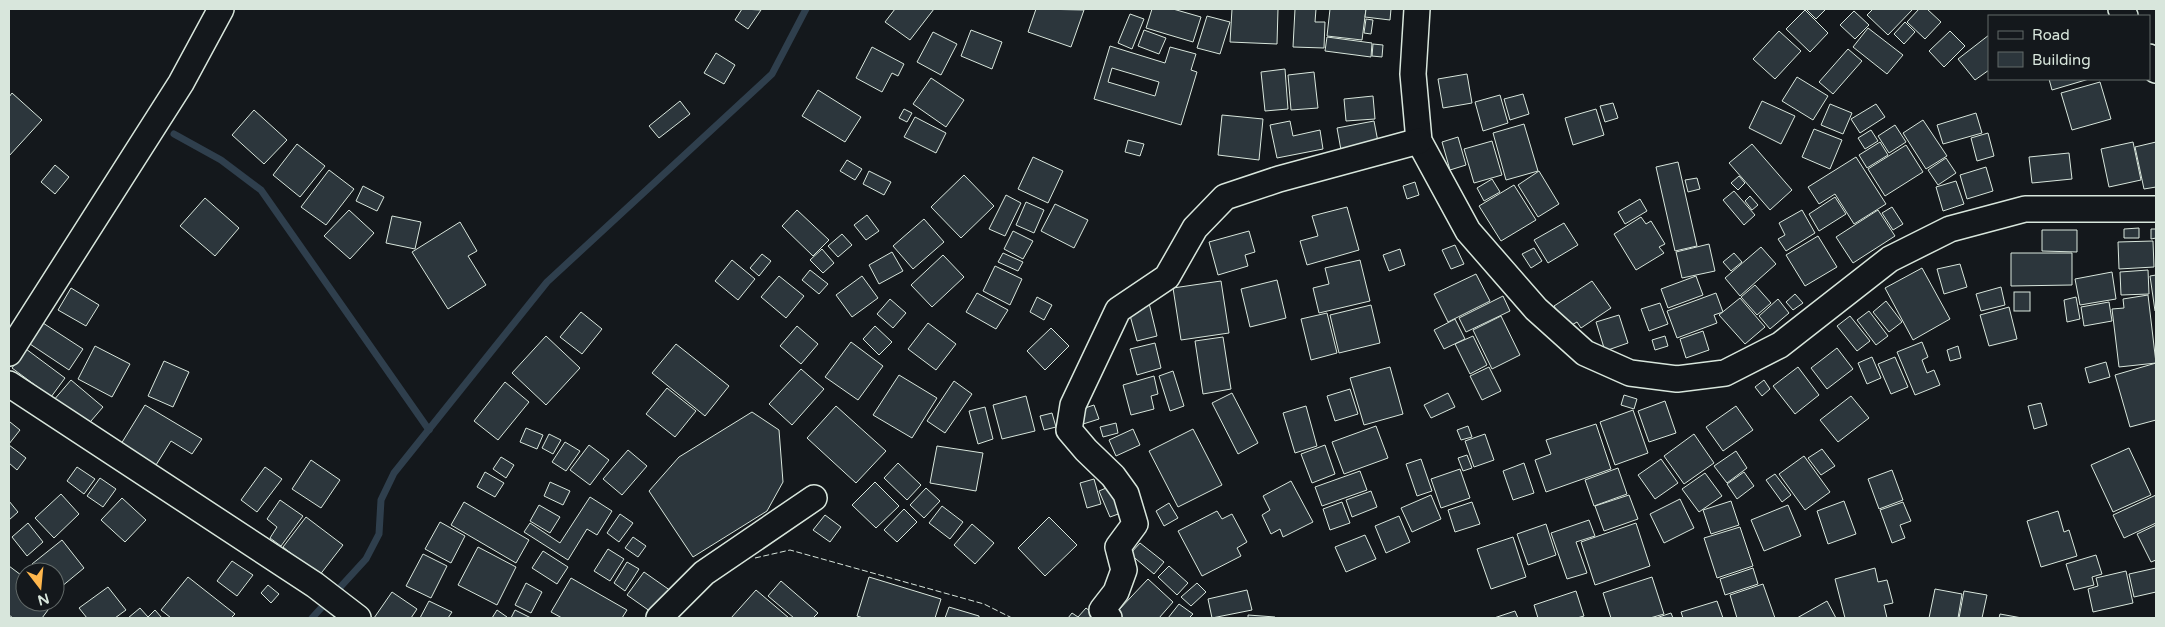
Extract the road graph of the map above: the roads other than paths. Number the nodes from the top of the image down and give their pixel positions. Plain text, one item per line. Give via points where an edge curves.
1 (221, 9) edge
2 (1417, 9) edge
3 (2150, 59) edge
4 (2156, 70) edge
5 (1419, 141) junction
6 (2156, 209) edge
7 (9, 353) edge
8 (9, 384) edge
9 (814, 498) dead end
10 (353, 615) edge
11 (659, 618) edge
12 (1109, 618) edge

1 - 7 street via 181,83
2 - 5 street via 1413,74
3 - 4 street
5 - 6 street via 1468,231 1536,309 1586,353 1630,373 1677,380 1725,373 1780,346 1890,259 1950,229 2025,209
5 - 12 street via 1225,197 1195,228 1167,277 1118,310 1073,405 1069,430 1126,494 1135,524 1118,547 1124,570 1116,592 1102,610
8 - 10 street via 315,585
9 - 11 street via 704,573

